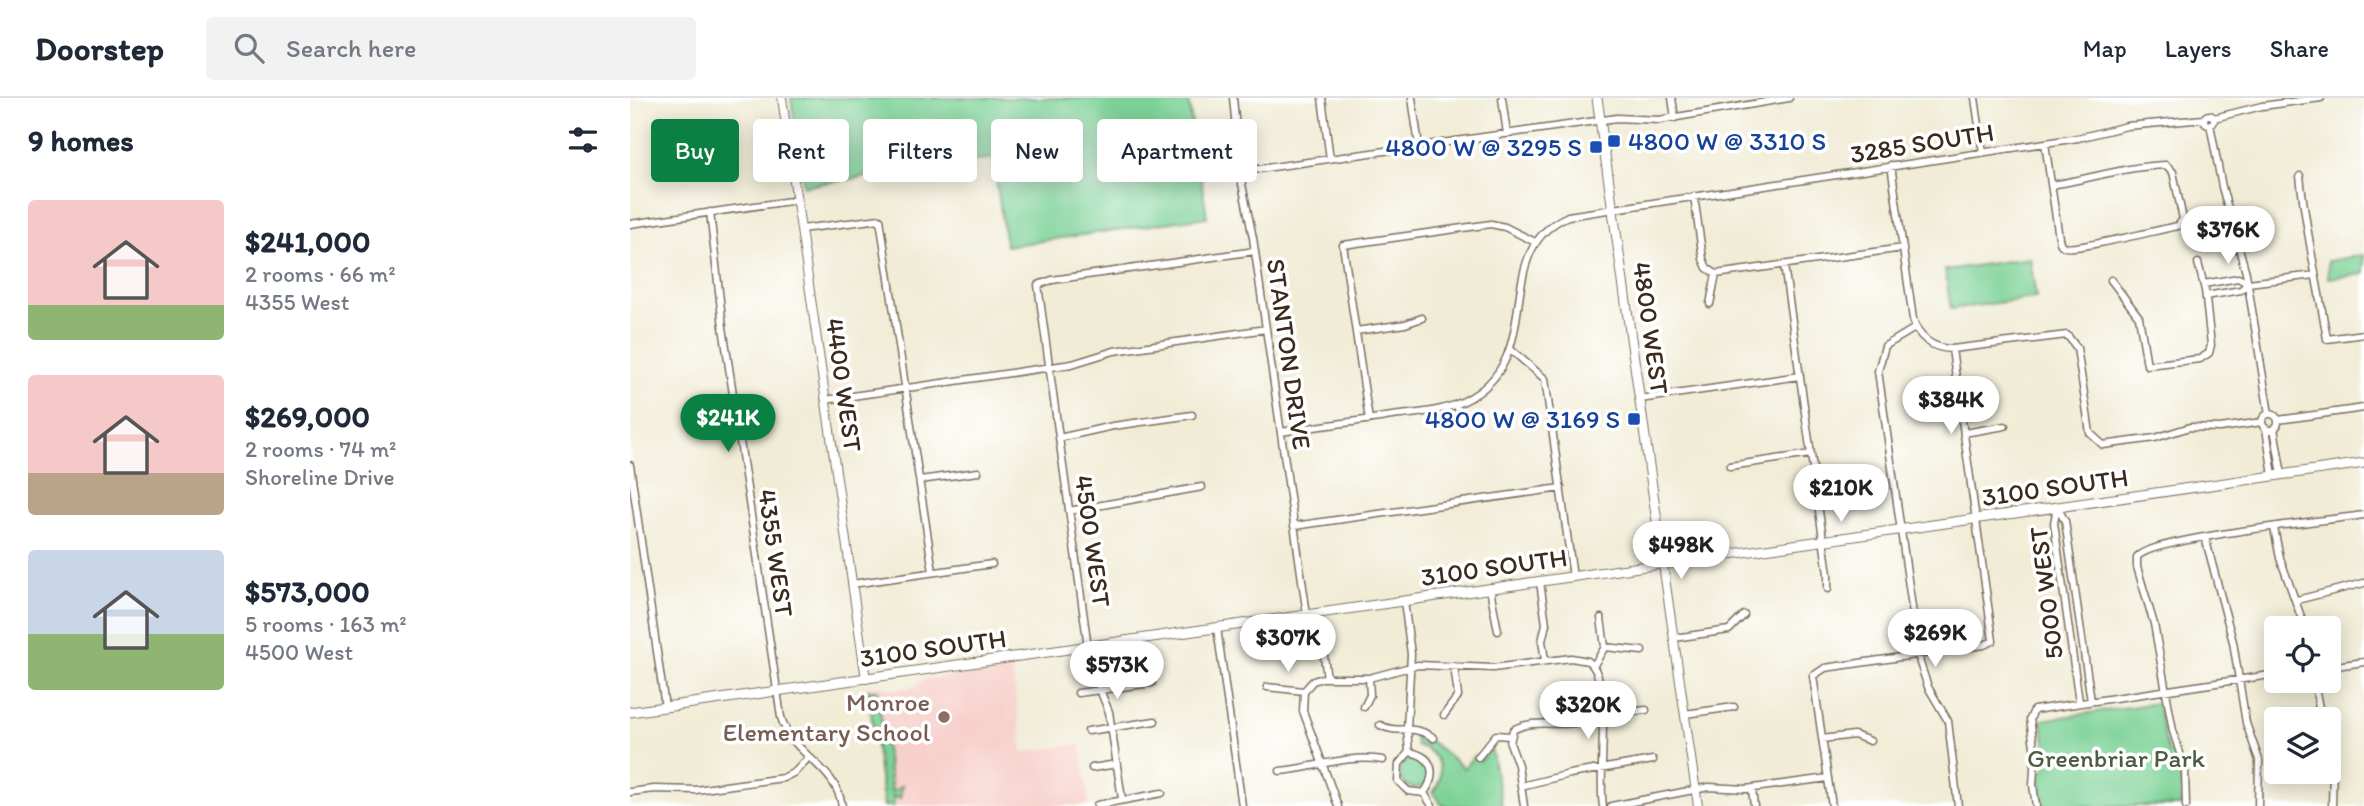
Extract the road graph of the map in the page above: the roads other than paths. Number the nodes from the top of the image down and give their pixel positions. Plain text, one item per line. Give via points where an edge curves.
1 (782, 98) edge
2 (1233, 98) edge
3 (1322, 98) edge
4 (1412, 98) edge
5 (1502, 98) edge
6 (1597, 98) edge
7 (1672, 98) edge
8 (1742, 98) edge
9 (1789, 98) edge
10 (1975, 98) edge
11 (2321, 98) edge
12 (1743, 108) junction
13 (1675, 118) junction
14 (1235, 119) edge
15 (1600, 120) junction
16 (2210, 120) junction
17 (1507, 134) junction
18 (2045, 143) junction
19 (1419, 146) junction
20 (1983, 153) junction
21 (1330, 159) junction
22 (1891, 165) junction
23 (1257, 170) edge
24 (2300, 176) dead end
25 (1242, 182) edge
26 (2051, 185) junction
27 (1694, 196) junction
28 (797, 200) junction
29 (1613, 208) junction
30 (710, 212) junction
31 (630, 224) edge
32 (801, 229) junction
33 (1535, 242) junction
34 (1903, 248) junction
35 (1255, 251) junction
36 (2198, 263) dead end
37 (1784, 265) junction
38 (1716, 274) junction
39 (2315, 275) junction
40 (2111, 280) dead end
41 (2225, 281) junction
42 (2248, 283) junction
43 (2204, 284) junction
44 (2227, 293) junction
45 (2206, 296) junction
46 (1710, 304) dead end
47 (1422, 318) dead end
48 (1915, 328) junction
49 (1266, 329) junction
50 (1356, 331) junction
51 (2364, 334) edge
52 (1510, 349) junction
53 (1952, 349) junction
54 (1048, 367) junction
55 (1800, 376) junction
56 (906, 388) junction
57 (1640, 398) junction
58 (825, 400) junction
59 (1457, 404) junction
60 (2364, 408) edge
61 (2269, 414) junction
62 (1192, 415) dead end
63 (1368, 420) junction
64 (2278, 420) junction
65 (1464, 422) dead end
66 (2006, 426) dead end
67 (2268, 426) junction
68 (1281, 432) junction
69 (1964, 433) junction
70 (1059, 438) junction
71 (1811, 454) junction
72 (2364, 463) edge
73 (630, 465) edge
74 (1730, 466) dead end
75 (978, 472) dead end
76 (2277, 476) junction
77 (920, 480) junction
78 (1202, 487) dead end
79 (1561, 488) junction
80 (2057, 508) junction
81 (1069, 511) junction
82 (2364, 515) edge
83 (1976, 519) junction
84 (1294, 526) junction
85 (2274, 528) junction
86 (1901, 530) junction
87 (2205, 537) junction
88 (1824, 541) junction
89 (992, 564) dead end
90 (1663, 564) junction
91 (933, 572) junction
92 (1573, 577) junction
93 (1540, 582) junction
94 (2364, 583) edge
95 (852, 584) junction
96 (1490, 589) junction
97 (1828, 589) dead end
98 (2297, 600) junction
99 (1404, 601) junction
100 (1307, 615) junction
101 (1744, 615) dead end
102 (2302, 616) edge
103 (1601, 618) dead end
104 (1217, 628) junction
105 (1320, 628) dead end
106 (1498, 631) dead end
107 (1674, 638) junction
108 (1088, 647) junction
109 (1605, 647) junction
110 (1642, 651) dead end
111 (1919, 655) junction
112 (1545, 660) junction
113 (2364, 662) edge
114 (1594, 665) junction
115 (2341, 665) edge
116 (1454, 666) junction
117 (1411, 667) junction
118 (2264, 676) edge
119 (866, 678) junction
120 (1327, 678) junction
121 (1368, 678) junction
122 (2240, 680) junction
123 (1152, 682) dead end
124 (1267, 687) dead end
125 (1100, 690) junction
126 (2166, 690) junction
127 (777, 691) junction
128 (1304, 691) junction
129 (1079, 693) dead end
130 (2091, 701) junction
131 (2079, 702) junction
132 (665, 707) junction
133 (1364, 707) dead end
134 (1734, 707) dead end
135 (1646, 710) dead end
136 (630, 712) edge
137 (1685, 714) junction
138 (1444, 715) dead end
139 (1602, 715) junction
140 (1155, 721) dead end
141 (1380, 725) dead end
142 (1112, 727) junction
143 (1406, 728) junction
144 (1088, 730) dead end
145 (1510, 736) junction
146 (1434, 738) dead end
147 (1822, 739) junction
148 (1870, 741) dead end
149 (1409, 752) junction
150 (809, 757) junction
151 (1478, 757) dead end
152 (1383, 760) dead end
153 (1653, 760) dead end
154 (1117, 764) junction
155 (1322, 764) junction
156 (1092, 768) dead end
157 (1600, 768) junction
158 (1280, 772) dead end
159 (1828, 778) junction
160 (2333, 784) edge
161 (1521, 786) junction
162 (1752, 789) junction
163 (1696, 790) junction
164 (630, 792) edge
165 (1162, 793) dead end
166 (1424, 793) junction
167 (1122, 799) junction
168 (842, 806) edge
169 (1097, 806) edge
170 (1242, 806) edge
171 (1338, 806) edge
172 (1432, 806) edge
173 (1524, 806) edge
174 (1603, 806) edge
175 (1612, 806) edge
176 (1698, 806) edge
177 (1754, 806) edge
178 (1832, 806) edge
179 (1958, 806) edge
180 (2036, 806) edge
181 (2186, 806) edge
182 (2258, 806) edge
183 (2332, 806) edge

1 - 28 street, 4400 WEST
2 - 14 street, STANTON DRIVE
3 - 21 street
4 - 19 street
5 - 17 street
6 - 15 main road, 4800 WEST
7 - 13 street
8 - 12 street
9 - 12 street
10 - 20 street
11 - 16 street, 3285 SOUTH
12 - 13 street
13 - 15 street
15 - 17 street
15 - 29 main road, 4800 WEST
16 - 18 street, 3285 SOUTH via 2127,126
16 - 42 street via 2222,187
17 - 19 street
18 - 20 street, 3285 SOUTH
18 - 26 street
19 - 21 street
20 - 22 street, 3285 SOUTH
21 - 23 street
22 - 27 street, 3285 SOUTH
22 - 34 street
24 - 39 street
25 - 35 street, STANTON DRIVE
26 - 26 street via 2129,168 2169,166 2183,215 2178,226 2066,247 2059,238
27 - 29 street, 3285 SOUTH
27 - 38 street via 1703,259
28 - 30 street
28 - 32 street, 4400 WEST
29 - 33 street, 3285 SOUTH via 1568,216 1552,224
29 - 57 main road, 4800 WEST
30 - 31 street
30 - 127 street, 4355 WEST
32 - 56 street via 880,219
32 - 58 street, 4400 WEST
33 - 50 street via 1491,224 1343,244
33 - 52 street via 1524,265
34 - 37 street
34 - 48 street
35 - 49 street, STANTON DRIVE
35 - 54 street, 4500 WEST via 1038,285
36 - 43 street
37 - 38 street
37 - 55 street
38 - 46 street
39 - 42 street
39 - 51 street via 2327,339
40 - 45 street via 2139,317 2147,365 2207,355 2211,345
41 - 42 street via 2238,278
41 - 43 street
41 - 44 street
42 - 44 street
42 - 61 street
43 - 45 street
44 - 45 street
47 - 50 street
48 - 53 street via 1933,345
48 - 86 street via 1890,341 1878,362
49 - 54 street via 1114,351
49 - 68 street, STANTON DRIVE
50 - 63 street
52 - 59 street via 1487,385
52 - 79 street via 1545,379
53 - 67 street via 2067,335 2077,348 2089,430 2100,444 2150,439 2190,427
53 - 69 street
54 - 56 street
54 - 70 street, 4500 WEST
55 - 57 street
55 - 71 street
56 - 58 street
56 - 77 street
57 - 90 main road, 4800 WEST
58 - 95 street, 4400 WEST
59 - 63 street
59 - 65 street
60 - 64 street
61 - 64 street
61 - 67 street
62 - 70 street
63 - 68 street
64 - 67 street
66 - 69 street
67 - 76 street
68 - 84 street, STANTON DRIVE
69 - 83 street
70 - 81 street, 4500 WEST
71 - 74 street
71 - 88 street
72 - 76 main road, 3100 SOUTH
73 - 132 street
75 - 77 street
76 - 80 main road, 3100 SOUTH
77 - 91 street
78 - 81 street
79 - 84 street
79 - 92 street
80 - 83 main road, 3100 SOUTH
80 - 130 street, 5000 WEST via 2065,521
80 - 131 street, 5000 WEST via 2054,523
81 - 108 street, 4500 WEST
82 - 85 street
83 - 86 main road, 3100 SOUTH
83 - 111 street via 1993,641
84 - 100 street, STANTON DRIVE
85 - 87 street
85 - 98 street
86 - 88 main road, 3100 SOUTH
86 - 111 street
87 - 122 street
87 - 126 street via 2150,548 2139,555 2136,565 2156,631
88 - 90 main road, 3100 SOUTH
88 - 97 street
89 - 91 street
90 - 92 main road, 3100 SOUTH
90 - 107 street
91 - 95 street
92 - 93 main road, 3100 SOUTH
93 - 96 main road, 3100 SOUTH
93 - 112 street
94 - 98 street
95 - 119 street, 4400 WEST
96 - 99 main road, 3100 SOUTH
96 - 106 street
98 - 102 street
99 - 100 main road, 3100 SOUTH
99 - 117 street
100 - 104 main road, 3100 SOUTH
101 - 107 street via 1729,630
103 - 109 street
104 - 108 main road, 3100 SOUTH
104 - 170 street
105 - 120 street
107 - 137 street
108 - 119 main road, 3100 SOUTH
108 - 125 street, 4500 WEST
109 - 110 street
109 - 114 street
111 - 147 street via 1825,668 1813,676
111 - 179 street via 1924,677 1948,721
112 - 114 street via 1578,658
112 - 116 street via 1493,668
113 - 115 street
114 - 139 street via 1601,680
116 - 117 street
116 - 138 street via 1458,696
117 - 121 street
117 - 143 street
118 - 122 street
119 - 127 main road, 3100 SOUTH
120 - 121 street
120 - 128 street via 1313,681
121 - 133 street via 1370,695
122 - 126 street
122 - 182 street via 2246,723 2259,760
123 - 125 street
124 - 128 street
125 - 129 street
125 - 142 street, 4500 WEST
126 - 130 street
126 - 181 street via 2185,769
127 - 132 main road, 3100 SOUTH
127 - 150 street, 4355 WEST via 786,732
128 - 155 street via 1303,711
130 - 131 street
131 - 180 street via 2037,708 2031,714
132 - 136 main road, 3100 SOUTH
134 - 137 street
135 - 139 street
137 - 163 street
139 - 145 street via 1571,724 1524,725
139 - 157 street
140 - 142 street
141 - 143 street
142 - 144 street
142 - 154 street, 4500 WEST
143 - 146 street
143 - 149 street
145 - 151 street via 1494,736
145 - 161 street
147 - 148 street via 1854,735
147 - 159 street
149 - 166 street via 1424,757 1433,769
149 - 166 street via 1399,764 1398,780 1408,791
150 - 164 street via 795,772 779,779 696,790
150 - 168 street, 4355 WEST via 834,780
152 - 155 street via 1352,757
153 - 157 street
154 - 156 street
154 - 167 street, 4500 WEST
155 - 158 street
155 - 171 street
157 - 161 street
157 - 174 street
159 - 162 street
159 - 178 street
160 - 183 street
161 - 173 street
162 - 163 street via 1717,786
162 - 177 street
163 - 175 street
163 - 176 street
165 - 167 street
166 - 172 street
167 - 169 street

